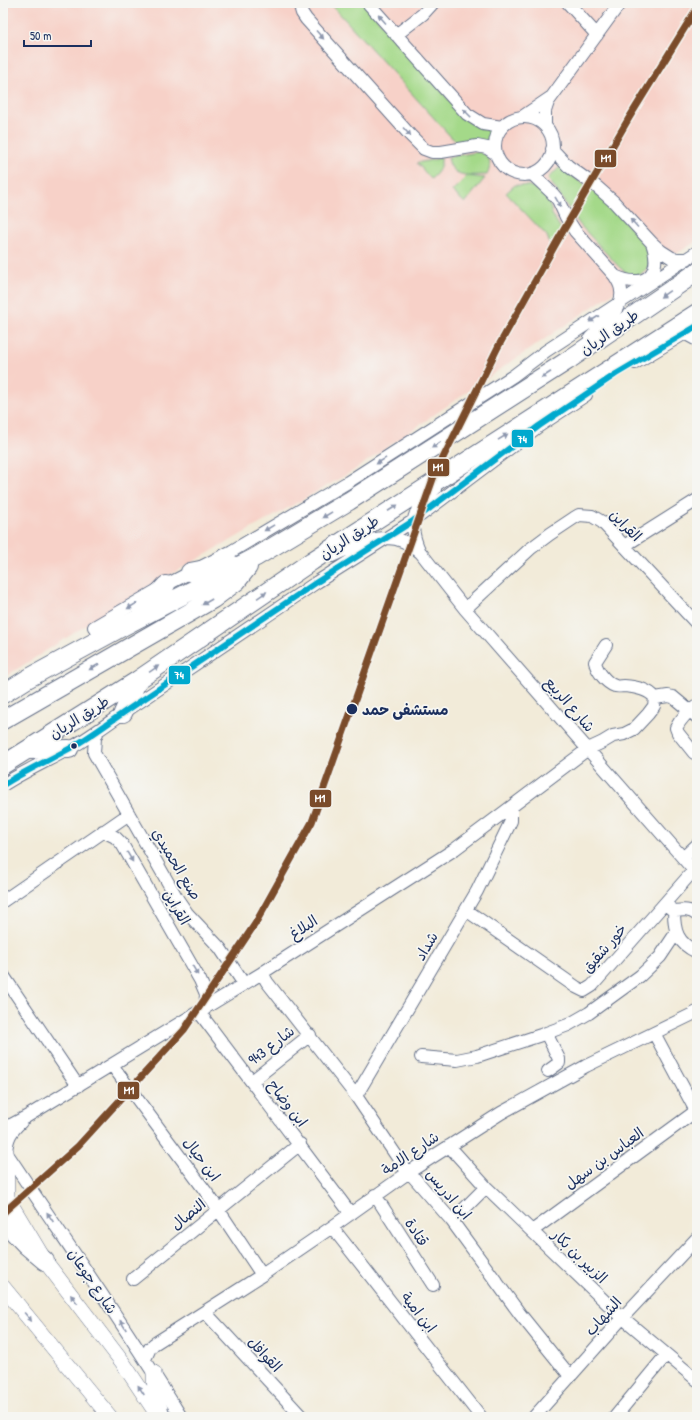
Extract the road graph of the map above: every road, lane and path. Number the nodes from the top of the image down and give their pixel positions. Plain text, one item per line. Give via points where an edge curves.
1 (299, 3) edge
2 (368, 3) edge
3 (428, 3) edge
4 (432, 3) edge
5 (568, 3) edge
6 (620, 3) edge
7 (408, 25) junction
8 (396, 35) junction
9 (597, 35) junction
10 (551, 97) junction
11 (522, 117) junction
12 (545, 126) junction
13 (502, 127) junction
14 (552, 150) junction
15 (496, 154) junction
16 (532, 174) junction
17 (652, 243) junction
18 (694, 261) edge
19 (615, 276) junction
20 (620, 302) junction
21 (697, 303) edge
22 (697, 313) edge
23 (687, 328) edge
24 (697, 340) edge
25 (567, 361) junction
26 (460, 464) junction
27 (697, 500) edge
28 (413, 521) junction
29 (387, 538) junction
30 (624, 546) junction
31 (420, 553) junction
32 (256, 557) junction
33 (312, 561) junction
34 (190, 572) junction
35 (166, 585) junction
36 (465, 609) junction
37 (697, 624) edge
38 (124, 626) junction
39 (94, 627) dead end
40 (606, 645) dead end
41 (138, 680) junction
42 (3, 694) edge
43 (655, 698) junction
44 (694, 712) edge
45 (123, 713) junction
46 (3, 720) edge
47 (98, 731) junction
48 (72, 747) junction
49 (588, 749) junction
50 (27, 750) junction
51 (94, 753) junction
52 (694, 753) dead end
53 (3, 765) edge
54 (3, 786) edge
55 (511, 807) junction
56 (129, 814) junction
57 (103, 831) junction
58 (697, 846) edge
59 (683, 858) junction
60 (695, 872) edge
61 (3, 901) edge
62 (665, 903) junction
63 (466, 910) junction
64 (674, 911) junction
65 (697, 915) edge
66 (676, 933) junction
67 (697, 952) edge
68 (262, 973) junction
69 (3, 975) edge
70 (244, 984) junction
71 (202, 1010) junction
72 (697, 1012) edge
73 (546, 1033) junction
74 (654, 1033) junction
75 (310, 1035) junction
76 (421, 1057) dead end
77 (112, 1066) junction
78 (548, 1071) dead end
79 (252, 1081) junction
80 (78, 1086) junction
81 (356, 1096) junction
82 (696, 1112) edge
83 (26, 1117) junction
84 (3, 1126) edge
85 (300, 1144) junction
86 (449, 1146) junction
87 (5, 1149) edge
88 (410, 1172) junction
89 (486, 1187) junction
90 (5, 1194) edge
91 (375, 1195) junction
92 (219, 1210) junction
93 (351, 1214) junction
94 (3, 1221) edge
95 (452, 1221) junction
96 (332, 1227) junction
97 (532, 1231) junction
98 (697, 1238) edge
99 (45, 1261) junction
100 (262, 1275) junction
101 (133, 1279) dead end
102 (433, 1285) dead end
103 (3, 1287) edge
104 (205, 1312) junction
105 (623, 1317) junction
106 (135, 1343) junction
107 (154, 1344) junction
108 (666, 1355) junction
109 (145, 1359) junction
110 (154, 1373) junction
111 (570, 1376) junction
112 (697, 1380) edge
113 (110, 1417) edge
114 (159, 1417) edge
115 (163, 1417) edge
116 (181, 1417) edge
117 (302, 1417) edge
118 (481, 1417) edge
119 (534, 1417) edge
120 (615, 1417) edge

1 -> 15 street via 306,19 424,149 436,153 478,146
8 -> 2 street
3 - 7 street via 415,14
4 - 7 street via 423,14
5 - 9 street
6 - 9 street
7 - 8 street
13 -> 8 street via 483,124 472,118
9 - 10 street
10 - 11 street
10 - 12 street via 545,111
11 - 12 street via 534,119
11 - 13 street via 511,120
12 - 14 street via 551,137
13 - 15 street via 496,137
14 - 16 street via 546,164
17 -> 14 street via 614,202
15 - 16 street via 501,164 510,172
16 -> 19 street via 558,200 575,230
17 - 18 street via 672,258
17 - 19 street via 656,260 654,270 649,276 634,282
18 - 20 street, طريق الريان
18 -> 25 highway, طريق الريان
19 - 20 street via 622,291
20 - 25 street via 613,315
20 -> 34 street, طريق الريان via 508,379 354,478 232,551
21 - 23 highway
22 - 23 highway, طريق الريان
23 - 24 street
26 -> 23 highway, طريق الريان
23 - 28 street, طريق الريان via 539,426
25 -> 32 highway, طريق الريان via 349,501
26 - 28 street, شارع الربيع via 421,502
33 -> 26 highway, طريق الريان
27 - 30 street
28 - 29 street, طريق الريان
28 - 31 street, شارع الربيع via 415,540
29 - 31 street, شارع الربيع via 410,543
29 - 33 street, شارع الربيع via 367,541 325,559
29 - 45 street, طريق الريان via 317,582
30 - 36 street, القراين via 597,518 579,515 535,545
30 - 37 street, القراين
31 - 36 street, شارع الربيع
32 - 34 highway
32 - 38 highway, طريق الريان
32 -> 46 highway via 237,581 213,599
41 -> 33 highway, طريق الريان
34 - 35 street, طريق الريان
35 - 38 highway via 140,614
35 -> 39 street, طريق الريان
36 - 49 street, شارع الربيع
38 - 42 highway, طريق الريان
40 - 43 street via 595,662 596,668 606,681 615,686 652,692
41 - 45 highway
41 - 50 highway, طريق الريان
43 - 44 street via 673,697
43 - 49 street, البلاغ via 654,706 634,729
44 - 52 street via 683,717 676,728
45 - 47 street, طريق الريان
47 - 48 street, طريق الريان
47 - 51 street
48 - 50 highway
48 - 51 street via 89,749
48 - 54 street, طريق الريان
49 - 55 street, البلاغ
49 - 59 street, شارع الربيع
50 - 53 highway, طريق الريان
51 - 56 street, صنع الحميدي
55 - 63 street, شداد via 511,821
55 - 68 street, البلاغ via 455,848
56 - 57 street
56 - 70 street, صنع الحميدي via 182,907 220,948
57 - 61 street
57 -> 71 street, القراين via 122,844 200,980 206,994
58 - 59 street
59 - 60 street, شارع الربيع
60 - 62 street, خور شقيق
62 - 63 street, خور شقيق via 592,986 584,991
62 - 64 street
63 - 81 street, شداد
64 - 65 street via 685,910
64 - 66 street
66 - 67 street via 689,948
66 - 73 street via 660,957 640,976 589,1013 568,1025
68 - 70 street, البلاغ
68 - 75 street, ابن ادريس
69 - 80 street
70 - 71 street, البلاغ
71 - 77 street, البلاغ
71 - 79 street, ابن وضاح
72 - 74 street, شارع الامة
73 - 76 street via 464,1059
73 - 78 street via 559,1059 559,1062
74 - 82 street
74 - 86 street, شارع الامة via 586,1066 500,1113
75 - 79 street, شارع 943
75 - 81 street, ابن ادريس
77 - 80 street, البلاغ
77 - 92 street, ابن حيال
79 - 85 street, ابن وضاح
80 - 83 street, البلاغ
81 - 88 street, ابن ادريس
82 - 97 street, العباس بن سهل
83 - 84 street, البلاغ
83 - 87 street, البلاغ via 10,1134
85 - 92 street, النصال
85 - 93 street, ابن وضاح
86 - 88 street, شارع الامة
86 - 89 street, الزبير بن بكار
87 - 90 main road
106 -> 87 street, شارع جوعان
88 - 91 street, شارع الامة
88 - 95 street, ابن ادريس
89 - 95 street
89 - 97 street, الزبير بن بكار
90 - 99 main road, شارع جوعان
91 - 93 street, شارع الامة
91 - 102 street, قتادة
92 - 100 street, ابن حيال
92 - 101 street, النصال
93 - 96 street, شارع الامة
94 - 99 highway
95 - 111 street, ابن ادريس via 520,1314
96 - 100 street, شارع الامة
96 - 118 street, ابن امية
97 - 105 street, الزبير بن بكار
98 - 105 street, الشهاب
114 -> 99 main road, شارع جوعان via 123,1363
100 - 104 street, شارع الامة
103 -> 113 main road
104 - 107 street, شارع الامة
104 - 117 street, القوافل
105 - 108 street, الزبير بن بكار
105 - 111 street, الشهاب
106 - 107 street
106 - 109 street, شارع جوعان
107 - 109 street, شارع الامة
108 - 112 street, الزبير بن بكار
108 - 120 street
109 - 110 street, شارع جوعان
110 - 115 main road via 155,1392
110 - 116 street, شارع جوعان
111 - 119 street, الشهاب

